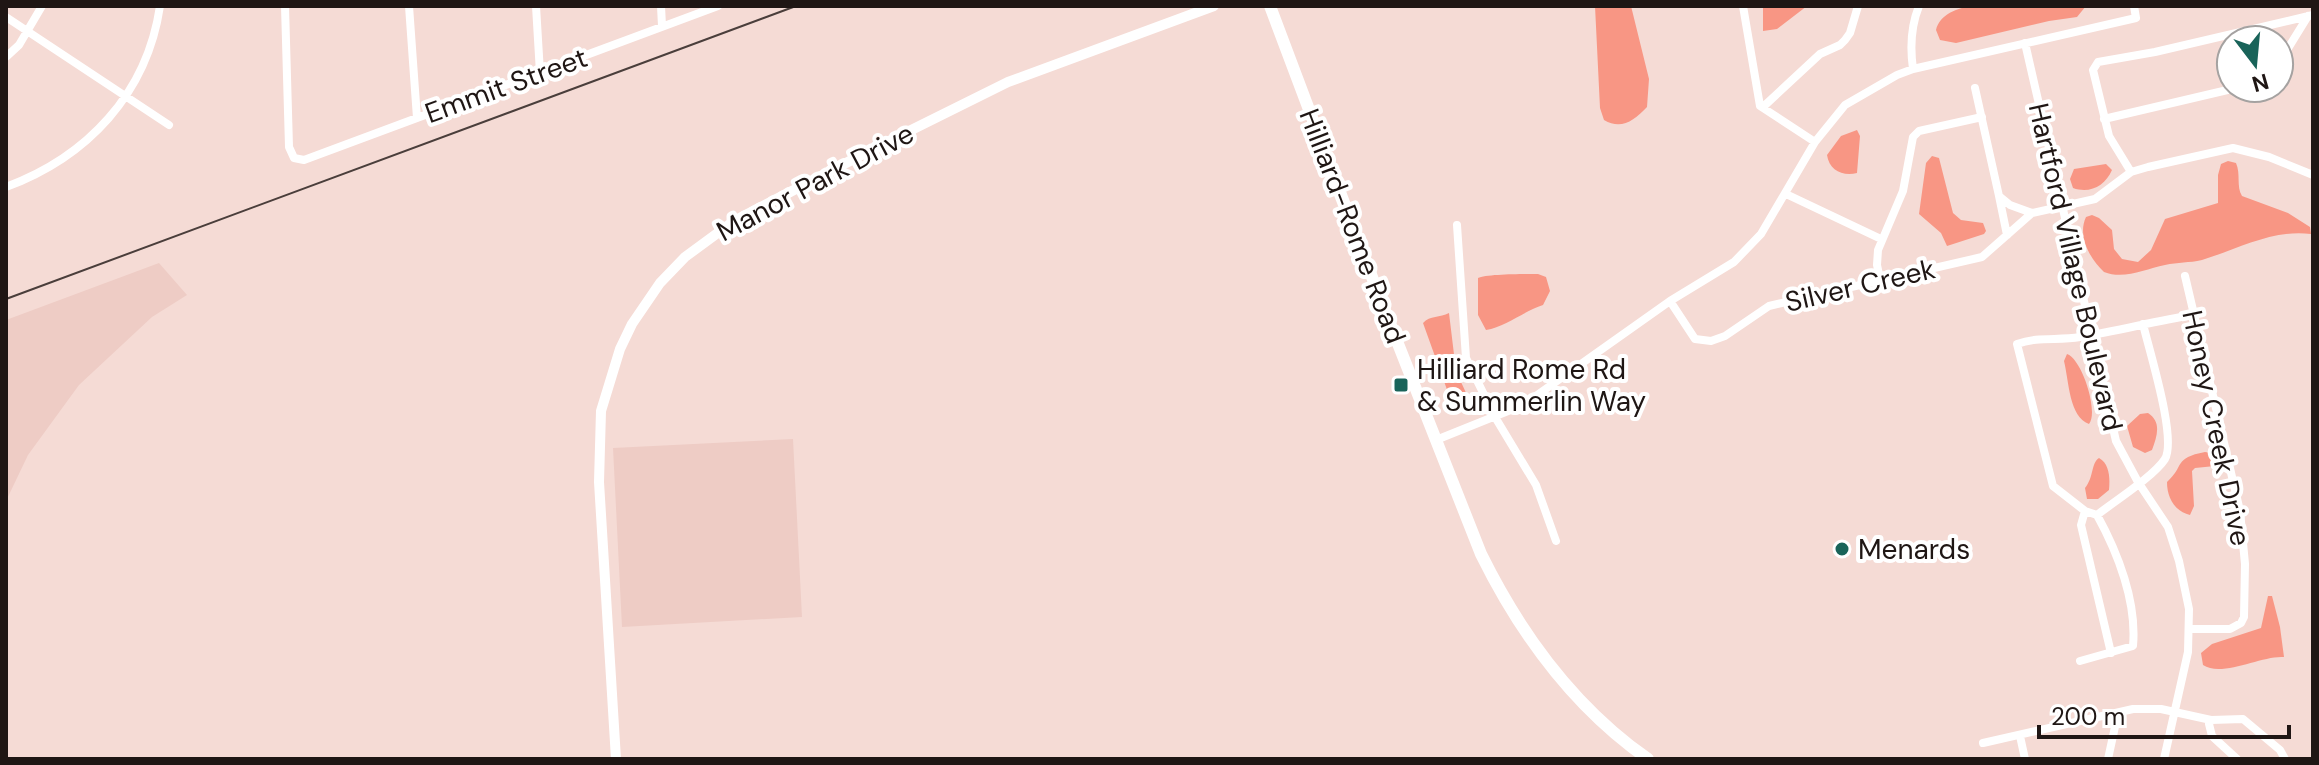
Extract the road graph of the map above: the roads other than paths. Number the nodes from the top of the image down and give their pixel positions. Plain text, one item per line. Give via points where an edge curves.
1 (42, 6) edge
2 (160, 6) edge
3 (285, 6) edge
4 (409, 6) edge
5 (536, 6) edge
6 (661, 6) edge
7 (718, 6) edge
8 (1214, 6) edge
9 (1270, 6) edge
10 (1743, 6) edge
11 (1858, 6) edge
12 (1919, 6) edge
13 (2134, 6) edge
14 (2310, 15) edge
15 (6, 17) edge
16 (662, 26) junction
17 (28, 31) junction
18 (2295, 38) edge
19 (2025, 43) junction
20 (6, 57) edge
21 (1913, 69) junction
22 (540, 73) junction
23 (1975, 88) dead end
24 (2215, 93) edge
25 (125, 96) junction
26 (1763, 107) junction
27 (1982, 117) junction
28 (417, 118) junction
29 (2104, 119) junction
30 (169, 125) dead end
31 (1815, 142) junction
32 (2131, 172) junction
33 (2313, 175) edge
34 (6, 187) edge
35 (1786, 194) junction
36 (1999, 196) junction
37 (2061, 206) junction
38 (2032, 213) junction
39 (1457, 225) dead end
40 (2007, 235) junction
41 (1881, 239) junction
42 (2185, 276) dead end
43 (1880, 279) junction
44 (1670, 301) junction
45 (2193, 315) junction
46 (2143, 324) junction
47 (2091, 336) junction
48 (1495, 417) junction
49 (1436, 440) junction
50 (2138, 482) junction
51 (2085, 511) junction
52 (2097, 515) junction
53 (1556, 541) dead end
54 (2190, 629) junction
55 (2111, 653) junction
56 (2080, 661) dead end
57 (2173, 712) junction
58 (2118, 713) junction
59 (2211, 720) junction
60 (2020, 736) junction
61 (1983, 743) dead end
62 (616, 759) edge
63 (1648, 759) edge
64 (2025, 759) edge
65 (2108, 759) edge
66 (2164, 759) edge
67 (2237, 759) edge
68 (2285, 759) edge

1 - 17 street
2 - 25 street via 153,39
3 - 28 street, Emmit Street via 289,147 294,158 310,159
4 - 28 street
5 - 22 street
6 - 16 street
7 - 16 street, Emmit Street
8 - 62 street, Manor Park Drive via 1008,82 889,141 734,221 660,283 620,349 601,411 599,482
9 - 49 main road, Hilliard-Rome Road
10 - 26 street via 1757,100
11 - 26 street via 1845,40 1820,54
12 - 21 street
13 - 19 street via 2136,18
14 - 18 street
14 - 29 street via 2098,62 2093,70
15 - 17 street
16 - 22 street, Emmit Street
17 - 20 street
17 - 25 street
19 - 21 street
19 - 37 street, Hartford Village Boulevard
21 - 31 street via 1845,105
22 - 28 street, Emmit Street
23 - 27 street
24 - 29 street
25 - 30 street
25 - 34 street via 85,143 51,168
26 - 31 street
27 - 36 street
27 - 41 street via 1919,131 1913,137 1903,191
29 - 32 street
31 - 35 street
32 - 33 street via 2233,148
32 - 37 street, Silver Creek via 2095,199
35 - 41 street
35 - 44 street via 1761,234 1734,262
36 - 38 street
36 - 40 street
37 - 38 street, Silver Creek
37 - 47 street, Hartford Village Boulevard
38 - 40 street, Silver Creek
39 - 48 street via 1466,358
40 - 43 street, Silver Creek via 1982,257
41 - 43 street
42 - 45 street, Honey Creek Drive
43 - 44 street, Silver Creek via 1769,306 1711,341 1695,339
44 - 48 street via 1523,405
45 - 46 street
45 - 54 street, Honey Creek Drive via 2231,467 2245,564 2241,623 2230,629
46 - 47 street
46 - 50 street via 2169,440 2164,460
47 - 50 street, Hartford Village Boulevard via 2116,441
47 - 51 street via 2034,338 2017,344 2053,486
48 - 49 street
48 - 53 street via 1536,485
49 - 63 main road, Hilliard-Rome Road via 1481,554 1526,634 1584,703
50 - 52 street
50 - 54 street, Hartford Village Boulevard via 2168,527
51 - 52 street
51 - 55 street via 2081,525
52 - 55 street via 2116,554 2132,623 2133,646
54 - 57 street, Hartford Village Boulevard
55 - 56 street
57 - 58 street via 2149,708
57 - 59 street
57 - 66 street, Hartford Village Boulevard
58 - 60 street
58 - 65 street
59 - 67 street via 2212,736
59 - 68 street via 2243,719
60 - 61 street
60 - 64 street

